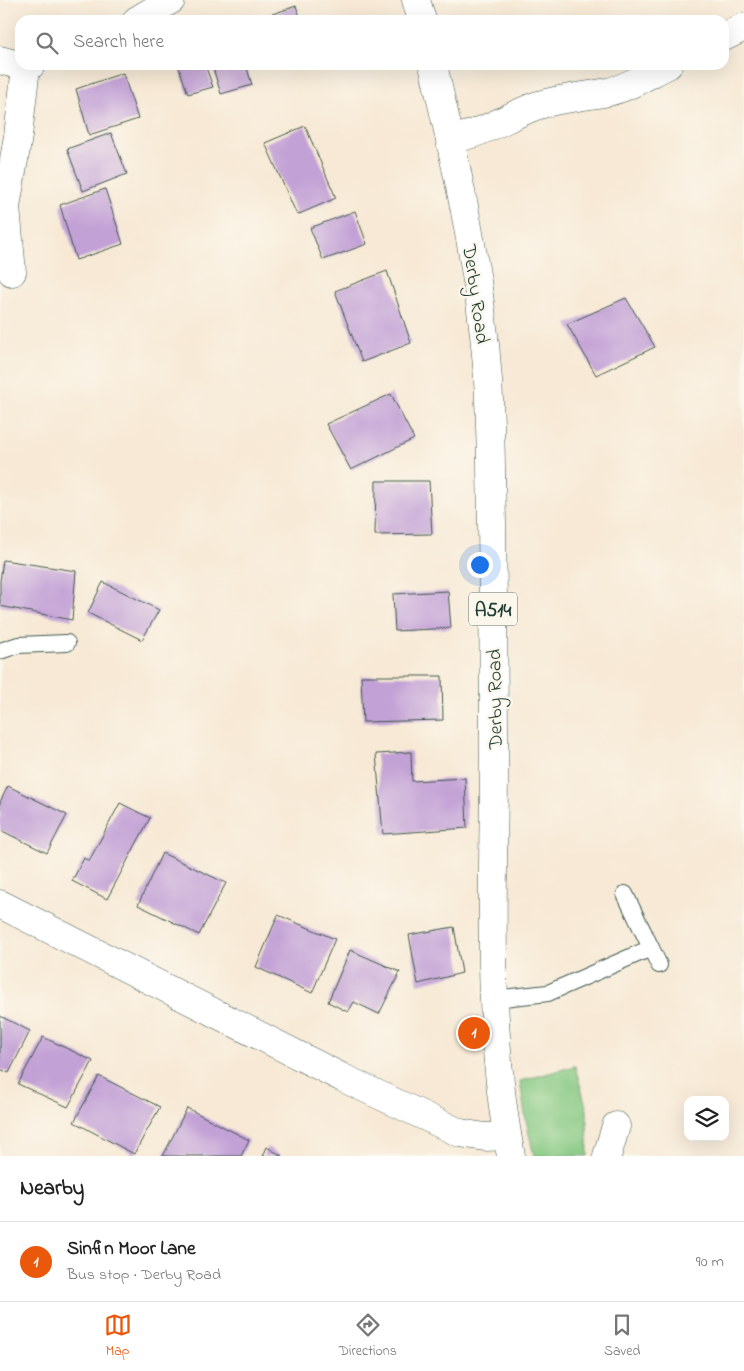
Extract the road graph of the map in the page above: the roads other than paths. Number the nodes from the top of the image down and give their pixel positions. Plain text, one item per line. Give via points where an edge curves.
1 (171, 0) edge
2 (416, 0) edge
3 (146, 15) edge
4 (420, 15) edge
5 (744, 27) edge
6 (729, 34) edge
7 (0, 60) edge
8 (15, 63) edge
9 (28, 70) edge
10 (435, 70) edge
11 (658, 70) edge
12 (450, 139) junction
13 (12, 272) dead end
14 (67, 644) dead end
15 (0, 651) edge
16 (625, 894) dead end
17 (0, 904) edge
18 (651, 948) junction
19 (659, 965) dead end
20 (494, 999) junction
21 (616, 1126) dead end
22 (509, 1146) edge
23 (607, 1156) edge

1 - 3 street
2 - 4 street
5 - 6 street
7 - 8 street
9 - 13 street via 6,207
10 - 12 street, Derby Road / A514
11 - 12 street via 610,91 534,107 467,137
12 - 20 street, Derby Road / A514 via 477,288 488,378 494,740
14 - 15 lane via 18,645
16 - 18 lane
17 - 22 street via 460,1133 485,1137
18 - 19 lane
18 - 20 lane via 548,993
20 - 22 street, Derby Road / A514 via 498,1072
21 - 23 street

